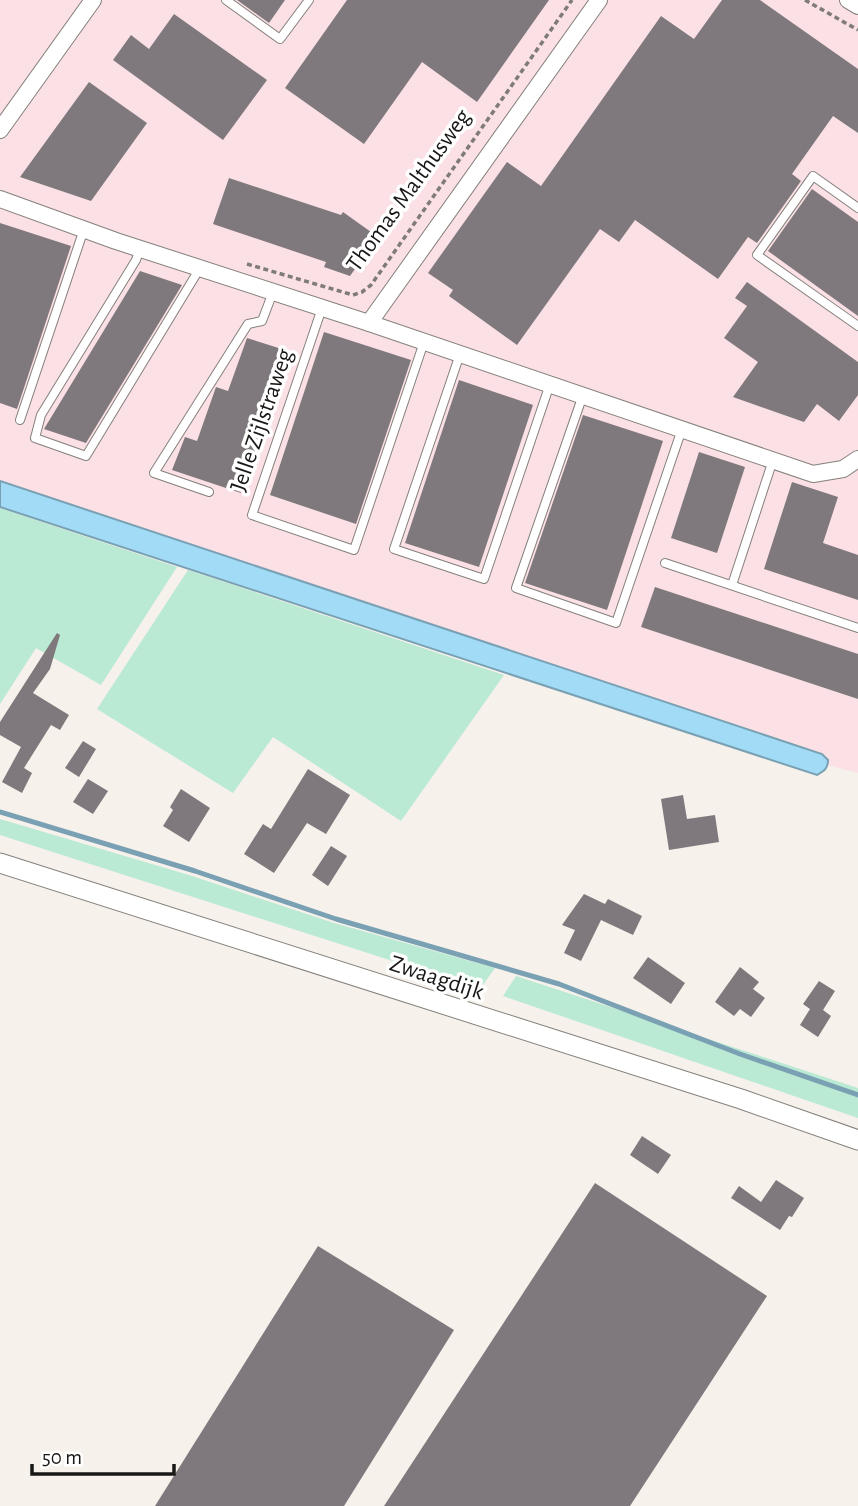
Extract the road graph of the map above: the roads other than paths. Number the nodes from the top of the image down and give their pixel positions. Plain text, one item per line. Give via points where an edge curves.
1 (93, 0) edge
2 (226, 0) edge
3 (309, 0) edge
4 (599, 0) edge
5 (848, 0) edge
6 (858, 6) edge
7 (0, 130) edge
8 (0, 199) edge
9 (858, 208) edge
10 (84, 229) junction
11 (140, 248) junction
12 (200, 268) junction
13 (273, 292) junction
14 (322, 308) junction
15 (369, 323) junction
16 (858, 326) edge
17 (424, 342) junction
18 (460, 354) junction
19 (550, 384) junction
20 (583, 395) junction
21 (20, 420) dead end
22 (682, 429) junction
23 (858, 459) edge
24 (773, 460) junction
25 (209, 492) dead end
26 (665, 563) dead end
27 (732, 585) junction
28 (858, 628) edge
29 (0, 863) edge
30 (858, 1140) edge

1 - 7 street
2 - 3 lane via 281,39
4 - 15 street, Thomas Malthusweg
5 - 6 street
8 - 10 street
9 - 16 lane via 813,176 757,255
10 - 11 street
10 - 21 lane
11 - 12 street
11 - 12 lane via 41,415 35,438 86,456
12 - 13 street
13 - 14 street
13 - 25 lane, Jelle Zijlstraweg via 262,321 248,324 154,473
14 - 15 street
14 - 17 lane, Jelle Zijlstraweg via 253,516 354,550
15 - 17 street
17 - 18 street
18 - 19 street
18 - 19 lane via 394,548 484,579
19 - 20 street
20 - 22 street
20 - 22 lane via 516,588 616,623
22 - 24 street
23 - 24 street via 843,469 813,474
24 - 27 lane
26 - 27 lane
27 - 28 lane
29 - 30 street, Zwaagdijk

